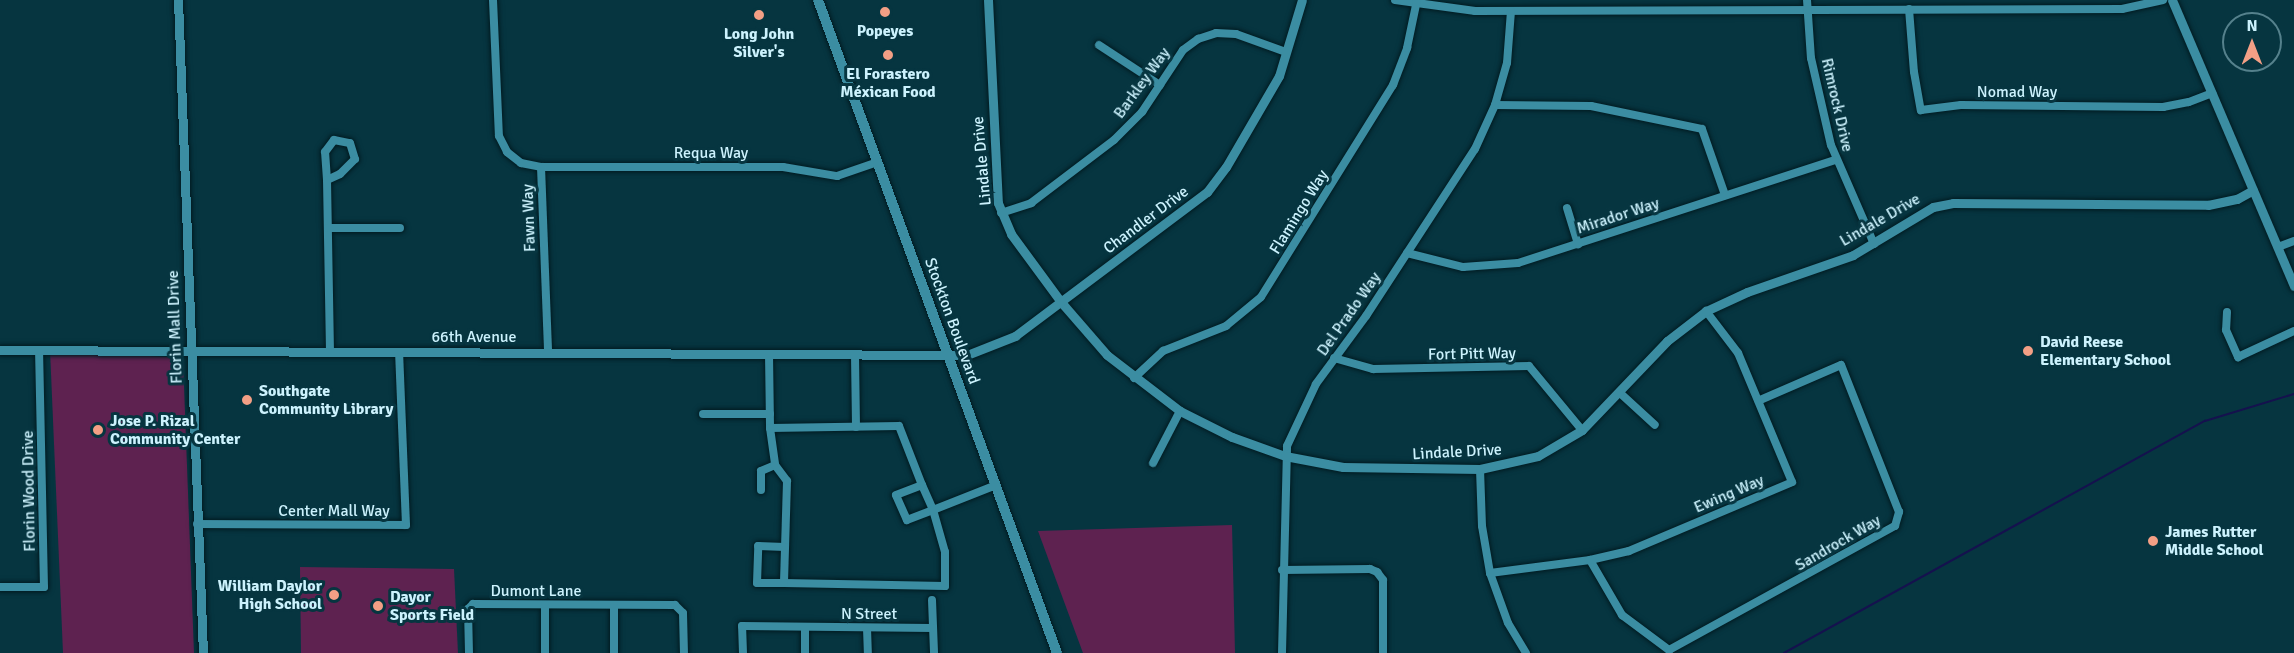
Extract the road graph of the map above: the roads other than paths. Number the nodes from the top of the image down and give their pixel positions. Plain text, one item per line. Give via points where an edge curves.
1 (178, 0) edge
2 (493, 0) edge
3 (818, 0) edge
4 (988, 0) edge
5 (1302, 0) edge
6 (1395, 0) edge
7 (1807, 0) edge
8 (2163, 0) edge
9 (2172, 0) edge
10 (1416, 3) edge
11 (1909, 9) junction
12 (1807, 10) junction
13 (1510, 11) junction
14 (1099, 45) dead end
15 (1286, 52) junction
16 (1160, 85) junction
17 (2212, 93) junction
18 (1495, 105) junction
19 (1835, 160) junction
20 (878, 162) junction
21 (541, 167) junction
22 (327, 180) junction
23 (2253, 190) junction
24 (1725, 195) junction
25 (1567, 208) dead end
26 (1001, 213) junction
27 (328, 228) junction
28 (400, 228) dead end
29 (2294, 241) edge
30 (1578, 243) junction
31 (1874, 244) junction
32 (2278, 248) junction
33 (1407, 254) junction
34 (2294, 286) edge
35 (1060, 302) junction
36 (1706, 310) junction
37 (2227, 312) dead end
38 (2294, 331) edge
39 (0, 350) edge
40 (39, 350) junction
41 (191, 351) junction
42 (399, 352) junction
43 (330, 353) junction
44 (548, 353) junction
45 (769, 354) junction
46 (855, 355) junction
47 (948, 355) junction
48 (1334, 358) junction
49 (1134, 378) junction
50 (1620, 393) junction
51 (1758, 401) junction
52 (1180, 411) junction
53 (703, 414) dead end
54 (770, 414) junction
55 (1655, 425) dead end
56 (856, 427) junction
57 (770, 428) junction
58 (1582, 430) junction
59 (1285, 456) junction
60 (1153, 463) dead end
61 (775, 465) junction
62 (1480, 469) junction
63 (922, 485) junction
64 (996, 485) junction
65 (761, 490) dead end
66 (933, 510) junction
67 (197, 524) junction
68 (785, 547) junction
69 (1590, 561) junction
70 (1282, 570) junction
71 (1490, 573) junction
72 (784, 583) junction
73 (0, 587) edge
74 (932, 600) dead end
75 (545, 605) junction
76 (614, 605) junction
77 (805, 627) junction
78 (867, 628) junction
79 (933, 628) junction
80 (203, 653) edge
81 (469, 653) edge
82 (545, 653) edge
83 (614, 653) edge
84 (684, 653) edge
85 (743, 653) edge
86 (805, 653) edge
87 (868, 653) edge
88 (934, 653) edge
89 (1057, 653) edge
90 (1282, 653) edge
91 (1383, 653) edge
92 (1526, 653) edge

1 - 41 street, Florin Mall Drive
2 - 21 street, Fawn Way via 499,136 513,159
3 - 20 main road, Stockton Boulevard
4 - 26 street, Lindale Drive via 996,194
5 - 15 street, Chandler Drive
6 - 10 street
7 - 12 street, Rimrock Drive
8 - 11 street via 2122,9
9 - 17 street
10 - 13 street
10 - 49 street, Flamingo Way via 1407,48 1393,85 1261,297 1226,326 1164,351
11 - 12 street
11 - 17 street, Nomad Way via 1914,72 1922,110 1951,105 2163,107
12 - 13 street
12 - 19 street, Rimrock Drive via 1816,89
13 - 18 street, Del Prado Way via 1507,63
14 - 16 street
15 - 16 street, Barkley Way via 1245,36 1207,35 1183,50
15 - 35 street, Chandler Drive via 1263,107 1207,192
16 - 26 street, Barkley Way via 1114,140 1031,203
17 - 23 street
18 - 24 street via 1591,106 1702,129
18 - 33 street, Del Prado Way via 1475,149
19 - 24 street, Mirador Way
19 - 31 street, Rimrock Drive
20 - 21 street, Requa Way via 837,176 783,167
20 - 47 main road, Stockton Boulevard
21 - 44 street, Fawn Way
22 - 22 street via 328,146 334,140 347,140 354,148 355,159
22 - 27 street
23 - 31 street, Lindale Drive via 2237,199 2208,205 1943,204 1915,215
23 - 32 street
24 - 30 street, Mirador Way
25 - 30 street
26 - 35 street, Lindale Drive via 1016,242
27 - 28 street
27 - 43 street
29 - 32 street
30 - 33 street, Mirador Way via 1518,263 1481,268 1444,265
31 - 36 street, Lindale Drive
32 - 34 street
33 - 48 street, Del Prado Way
35 - 47 street, Chandler Drive via 1015,336 967,355
35 - 49 street, Lindale Drive
36 - 50 street, Lindale Drive via 1667,341
36 - 51 street, Ewing Way via 1734,345
37 - 38 street via 2226,330 2238,357
39 - 40 street, 66th Avenue
40 - 41 street, 66th Avenue
40 - 73 street, Florin Wood Drive via 44,587
41 - 43 street, 66th Avenue
41 - 67 street, Florin Mall Drive
42 - 43 street, 66th Avenue
42 - 44 street, 66th Avenue
42 - 67 street, Center Mall Way via 406,525
44 - 45 street, 66th Avenue
45 - 46 street, 66th Avenue
45 - 54 street
46 - 47 street, 66th Avenue
46 - 56 street
47 - 64 main road, Stockton Boulevard
48 - 58 street, Fort Pitt Way via 1373,369 1529,366
48 - 59 street, Del Prado Way via 1305,404
49 - 52 street, Lindale Drive
50 - 55 street
50 - 58 street, Lindale Drive
51 - 69 street, Ewing Way via 1792,482 1648,543
51 - 69 street, Sandrock Way via 1841,365 1899,512 1895,526 1669,650 1622,615
52 - 59 street, Lindale Drive via 1232,437
52 - 60 street
53 - 54 street
54 - 57 street
56 - 57 street
56 - 63 street via 899,426
57 - 61 street
58 - 62 street, Lindale Drive via 1538,456
59 - 62 street, Lindale Drive via 1372,469
59 - 70 street, Del Prado Way
61 - 65 street via 761,471
61 - 68 street via 787,481
62 - 71 street via 1483,534
63 - 66 street
63 - 66 street via 897,495 907,520
64 - 66 street
64 - 89 main road, Stockton Boulevard
66 - 72 street via 945,552 945,586
67 - 80 street, Florin Mall Drive
68 - 72 street
68 - 72 street via 758,546 757,574 757,583
69 - 71 street, Ewing Way
70 - 90 street, Del Prado Way
70 - 91 street via 1370,569 1377,573 1383,580
71 - 92 street via 1508,623
74 - 79 street
75 - 76 street, Dumont Lane
75 - 81 street, Dumont Lane via 470,606
75 - 82 street
76 - 83 street
76 - 84 street, Dumont Lane via 679,607 684,618
77 - 78 street, N Street
77 - 85 street, N Street via 742,626
77 - 86 street
78 - 79 street, N Street
78 - 87 street
79 - 88 street

